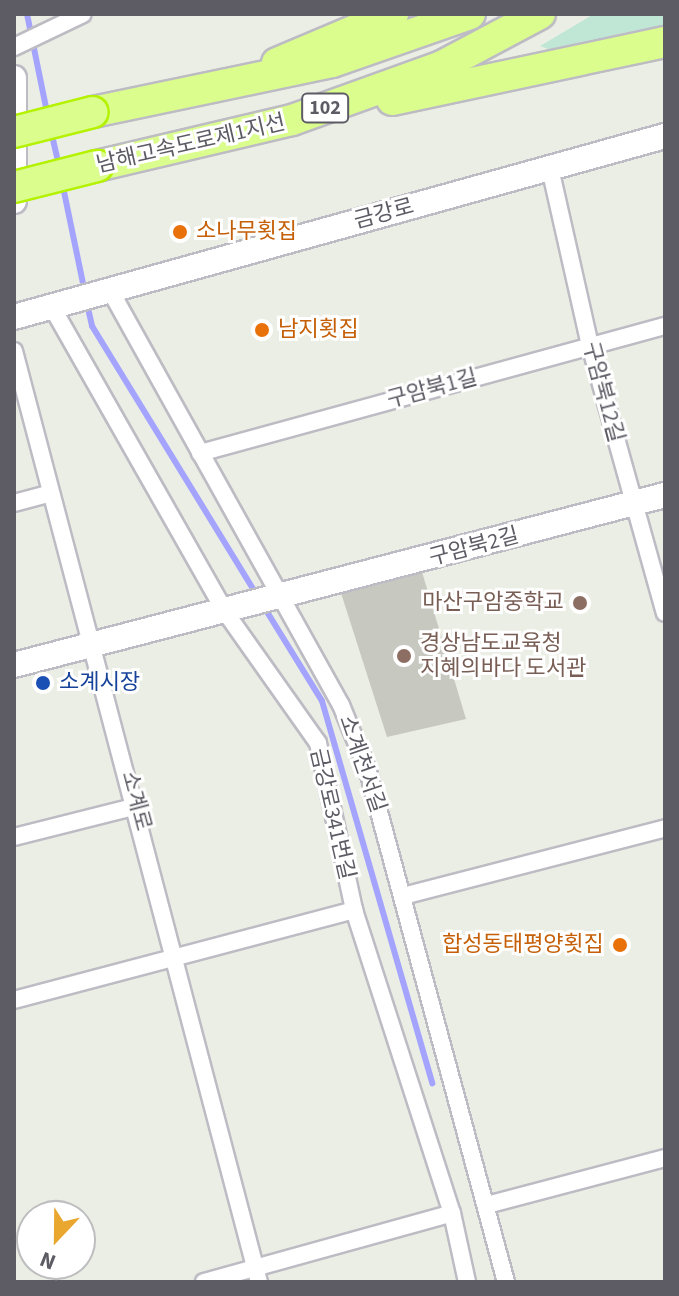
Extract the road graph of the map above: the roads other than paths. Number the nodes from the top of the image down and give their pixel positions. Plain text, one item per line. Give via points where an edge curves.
1 (83, 14) edge
2 (393, 14) edge
3 (470, 14) edge
4 (540, 14) edge
5 (665, 42) edge
6 (18, 48) edge
7 (249, 77) junction
8 (17, 78) edge
9 (292, 120) junction
10 (14, 132) edge
11 (665, 136) edge
12 (550, 168) junction
13 (14, 187) edge
14 (14, 201) edge
15 (106, 291) junction
16 (58, 305) junction
17 (14, 317) edge
18 (665, 326) edge
19 (590, 345) junction
20 (14, 351) edge
21 (200, 453) junction
22 (48, 494) junction
23 (665, 495) edge
24 (14, 503) edge
25 (634, 503) junction
26 (280, 600) junction
27 (232, 611) junction
28 (665, 613) edge
29 (94, 644) junction
30 (14, 665) edge
31 (137, 806) junction
32 (665, 828) edge
33 (14, 837) edge
34 (403, 896) junction
35 (354, 910) junction
36 (178, 957) junction
37 (14, 1000) edge
38 (665, 1158) edge
39 (487, 1205) junction
40 (452, 1213) junction
41 (257, 1276) edge
42 (204, 1282) edge
43 (467, 1282) edge
44 (506, 1282) edge

1 - 6 street
2 - 7 highway
3 - 7 highway, 102 via 332,62
4 - 9 highway, 남해고속도로제1지선 / 102 via 442,66
5 - 9 highway
6 - 8 street
7 - 10 highway, 102, bridge
8 - 14 main road
9 - 13 highway, 남해고속도로제1지선 / 102, bridge
11 - 12 main road, 금강로
12 - 15 main road, 금강로
12 - 19 street, 구암북12길
15 - 16 main road, 금강로
15 - 21 street, 소계천서길
16 - 17 main road
16 - 27 street, 금강로341번길
18 - 19 street, 구암북1길
19 - 21 street, 구암북1길
19 - 25 street, 구암북12길
20 - 22 street, 소계로
21 - 26 street, 소계천서길
22 - 24 street
22 - 29 street, 소계로
23 - 25 main road, 구암북2길
25 - 26 main road, 구암북2길
25 - 28 street, 구암북12길
26 - 27 main road, 구암북2길
26 - 34 street, 소계천서길 via 363,758
27 - 29 main road
27 - 35 street, 금강로341번길 via 318,743
29 - 30 main road
29 - 31 street, 소계로
31 - 33 street
31 - 36 street, 소계로
32 - 34 street
34 - 39 street, 소계천서길
35 - 36 street
35 - 40 street, 금강로341번길
36 - 37 street
36 - 41 street, 소계로
38 - 39 street
39 - 44 street, 소계천서길
40 - 41 street
40 - 43 street, 금강로341번길
41 - 42 street

